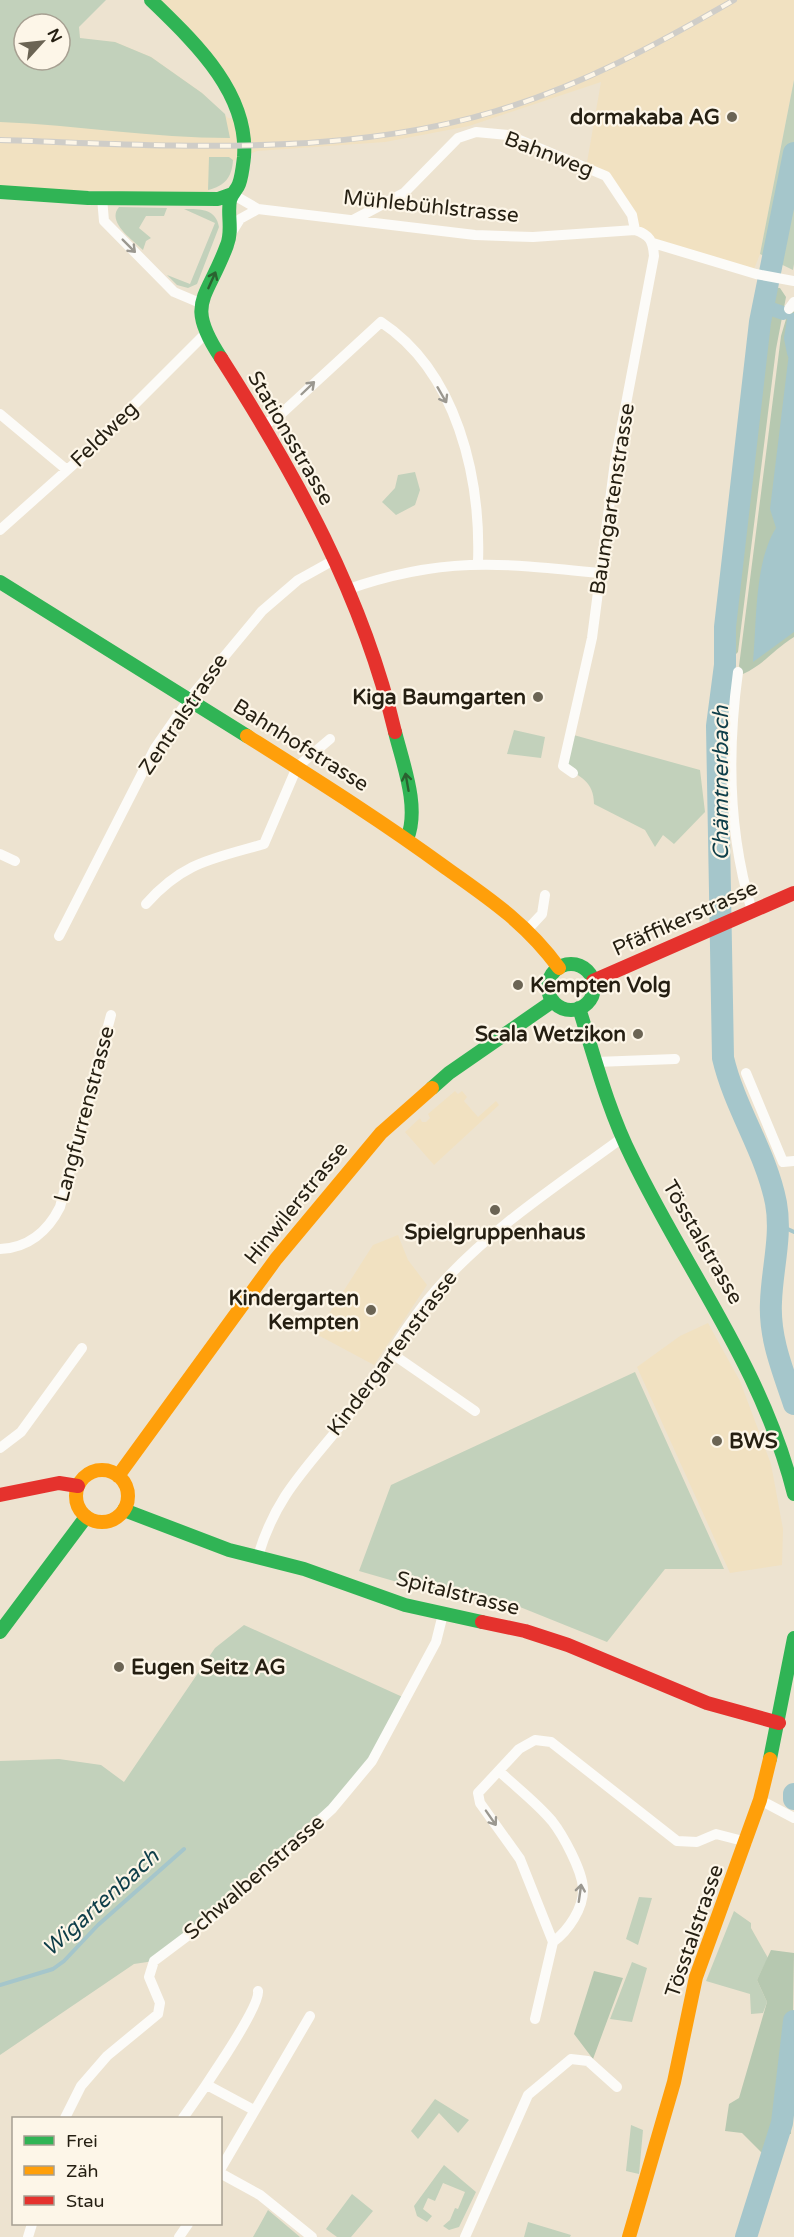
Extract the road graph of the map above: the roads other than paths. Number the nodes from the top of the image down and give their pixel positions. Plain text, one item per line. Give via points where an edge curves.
1 (151, 0) edge
2 (0, 192) edge
3 (232, 194) junction
4 (102, 198) junction
5 (258, 209) junction
6 (353, 220) junction
7 (635, 230) junction
8 (230, 236) junction
9 (653, 243) junction
10 (789, 280) edge
11 (200, 303) junction
12 (205, 334) junction
13 (0, 414) edge
14 (263, 426) junction
15 (67, 470) junction
16 (0, 530) edge
17 (334, 560) junction
18 (478, 563) junction
19 (600, 573) junction
20 (0, 582) edge
21 (346, 590) junction
22 (738, 672) dead end
23 (189, 699) junction
24 (330, 739) dead end
25 (297, 766) junction
26 (573, 773) dead end
27 (407, 839) junction
28 (0, 854) edge
29 (15, 861) dead end
30 (794, 892) edge
31 (545, 895) dead end
32 (146, 904) dead end
33 (752, 911) junction
34 (528, 929) junction
35 (59, 936) dead end
36 (559, 968) junction
37 (593, 981) junction
38 (553, 1001) junction
39 (579, 1008) junction
40 (111, 1015) dead end
41 (675, 1059) dead end
42 (596, 1062) junction
43 (746, 1073) dead end
44 (622, 1138) junction
45 (794, 1161) edge
46 (0, 1249) edge
47 (82, 1348) dead end
48 (391, 1353) junction
49 (475, 1411) dead end
50 (0, 1448) edge
51 (118, 1476) junction
52 (78, 1486) junction
53 (794, 1494) edge
54 (0, 1495) edge
55 (124, 1510) junction
56 (86, 1517) junction
57 (258, 1556) junction
58 (443, 1614) junction
59 (0, 1632) edge
60 (794, 1638) edge
61 (779, 1723) junction
62 (499, 1771) junction
63 (760, 1800) junction
64 (790, 1816) edge
65 (747, 1842) junction
66 (553, 1942) junction
67 (258, 1991) dead end
68 (310, 2016) dead end
69 (535, 2019) dead end
70 (207, 2085) junction
71 (617, 2087) dead end
72 (254, 2110) junction
73 (66, 2117) edge
74 (184, 2117) edge
75 (222, 2167) edge
76 (222, 2172) edge
77 (312, 2237) edge
78 (465, 2237) edge
79 (629, 2237) edge

1 - 3 main road via 200,49 232,97 242,144 239,184
2 - 4 main road
3 - 4 main road via 218,199
3 - 5 street, Mühlebühlstrasse
3 - 8 main road
4 -> 11 street via 104,221 174,292
5 - 6 street, Mühlebühlstrasse
5 - 8 street via 240,219
6 - 7 street, Mühlebühlstrasse via 503,236
6 - 7 street, Bahnweg via 404,193 458,138 476,132 508,135 606,176 632,215
7 - 9 street via 647,234
11 -> 8 main road
9 - 10 street
9 - 19 street, Baumgartenstrasse via 654,256 615,462
11 - 12 main road, Stationsstrasse via 199,320
12 - 14 main road, Stationsstrasse
12 - 15 street, Feldweg
13 - 15 street
14 - 17 main road, Stationsstrasse via 308,503
14 -> 18 street via 381,322 401,336 420,360 445,398 459,429 471,463 476,498
15 - 16 street, Feldweg
17 - 21 main road, Stationsstrasse
17 - 23 street, Zentralstrasse via 298,580 262,610
18 - 19 street
18 - 21 street via 407,572
19 - 26 street, Baumgartenstrasse via 592,638 563,766
20 - 23 main road, Bahnhofstrasse
27 -> 21 main road, Stationsstrasse via 412,827 394,720
22 - 33 street via 730,757 735,835
23 - 25 main road, Bahnhofstrasse
23 - 35 street, Zentralstrasse via 155,748
24 - 25 street
25 - 27 main road, Bahnhofstrasse
25 - 32 street via 264,844 197,864 166,881
27 - 34 main road, Bahnhofstrasse
28 - 29 street
30 - 33 main road, Pfäffikerstrasse
31 - 34 street via 542,914
33 - 37 main road, Pfäffikerstrasse
34 - 36 main road, Bahnhofstrasse
36 - 37 main road via 579,966
36 - 38 main road via 548,987
37 - 39 main road via 593,994
38 - 39 main road via 565,1009
38 - 51 main road, Hinwilerstrasse via 449,1073 381,1133 276,1259
39 - 42 main road, Tösstalstrasse
40 - 46 street, Langfurrenstrasse via 60,1207 35,1238
41 - 42 street
42 - 44 main road, Tösstalstrasse
43 - 45 street via 783,1162
44 - 48 street, Kindergartenstrasse via 464,1259 434,1292
44 - 53 main road, Tösstalstrasse via 661,1215 754,1375 772,1415
47 - 50 street via 21,1432
48 - 49 street
48 - 57 street, Kindergartenstrasse via 345,1419 284,1494
51 - 52 main road via 98,1470
51 - 55 main road via 127,1488
52 - 54 main road via 59,1483
52 - 56 main road via 77,1503
55 - 56 main road via 107,1522
55 - 57 main road, Spitalstrasse via 229,1550
56 - 59 main road
57 - 58 main road, Spitalstrasse
58 - 61 main road, Spitalstrasse via 525,1631 707,1703
58 - 73 street, Schwalbenstrasse via 436,1642 372,1761 325,1816 218,1913 154,1961 149,1977 160,2003 158,2013 107,2056 81,2086
60 - 61 main road, Tösstalstrasse
61 - 63 main road, Tösstalstrasse
62 - 65 street via 519,1749 535,1740 551,1742 677,1841 698,1842 716,1834
62 -> 66 street via 478,1793 480,1803 520,1859
66 -> 62 street via 572,1923 580,1901 583,1888 578,1872 563,1836 551,1820
63 - 64 street
63 - 65 main road, Tösstalstrasse
65 - 79 main road, Tösstalstrasse via 696,1977 674,2082
66 - 69 street
67 - 70 street via 259,1997 247,2021
68 - 72 street
70 - 72 street
70 - 74 street
71 - 78 street via 588,2061 571,2059 528,2095
72 - 75 street
76 - 77 street via 260,2195

